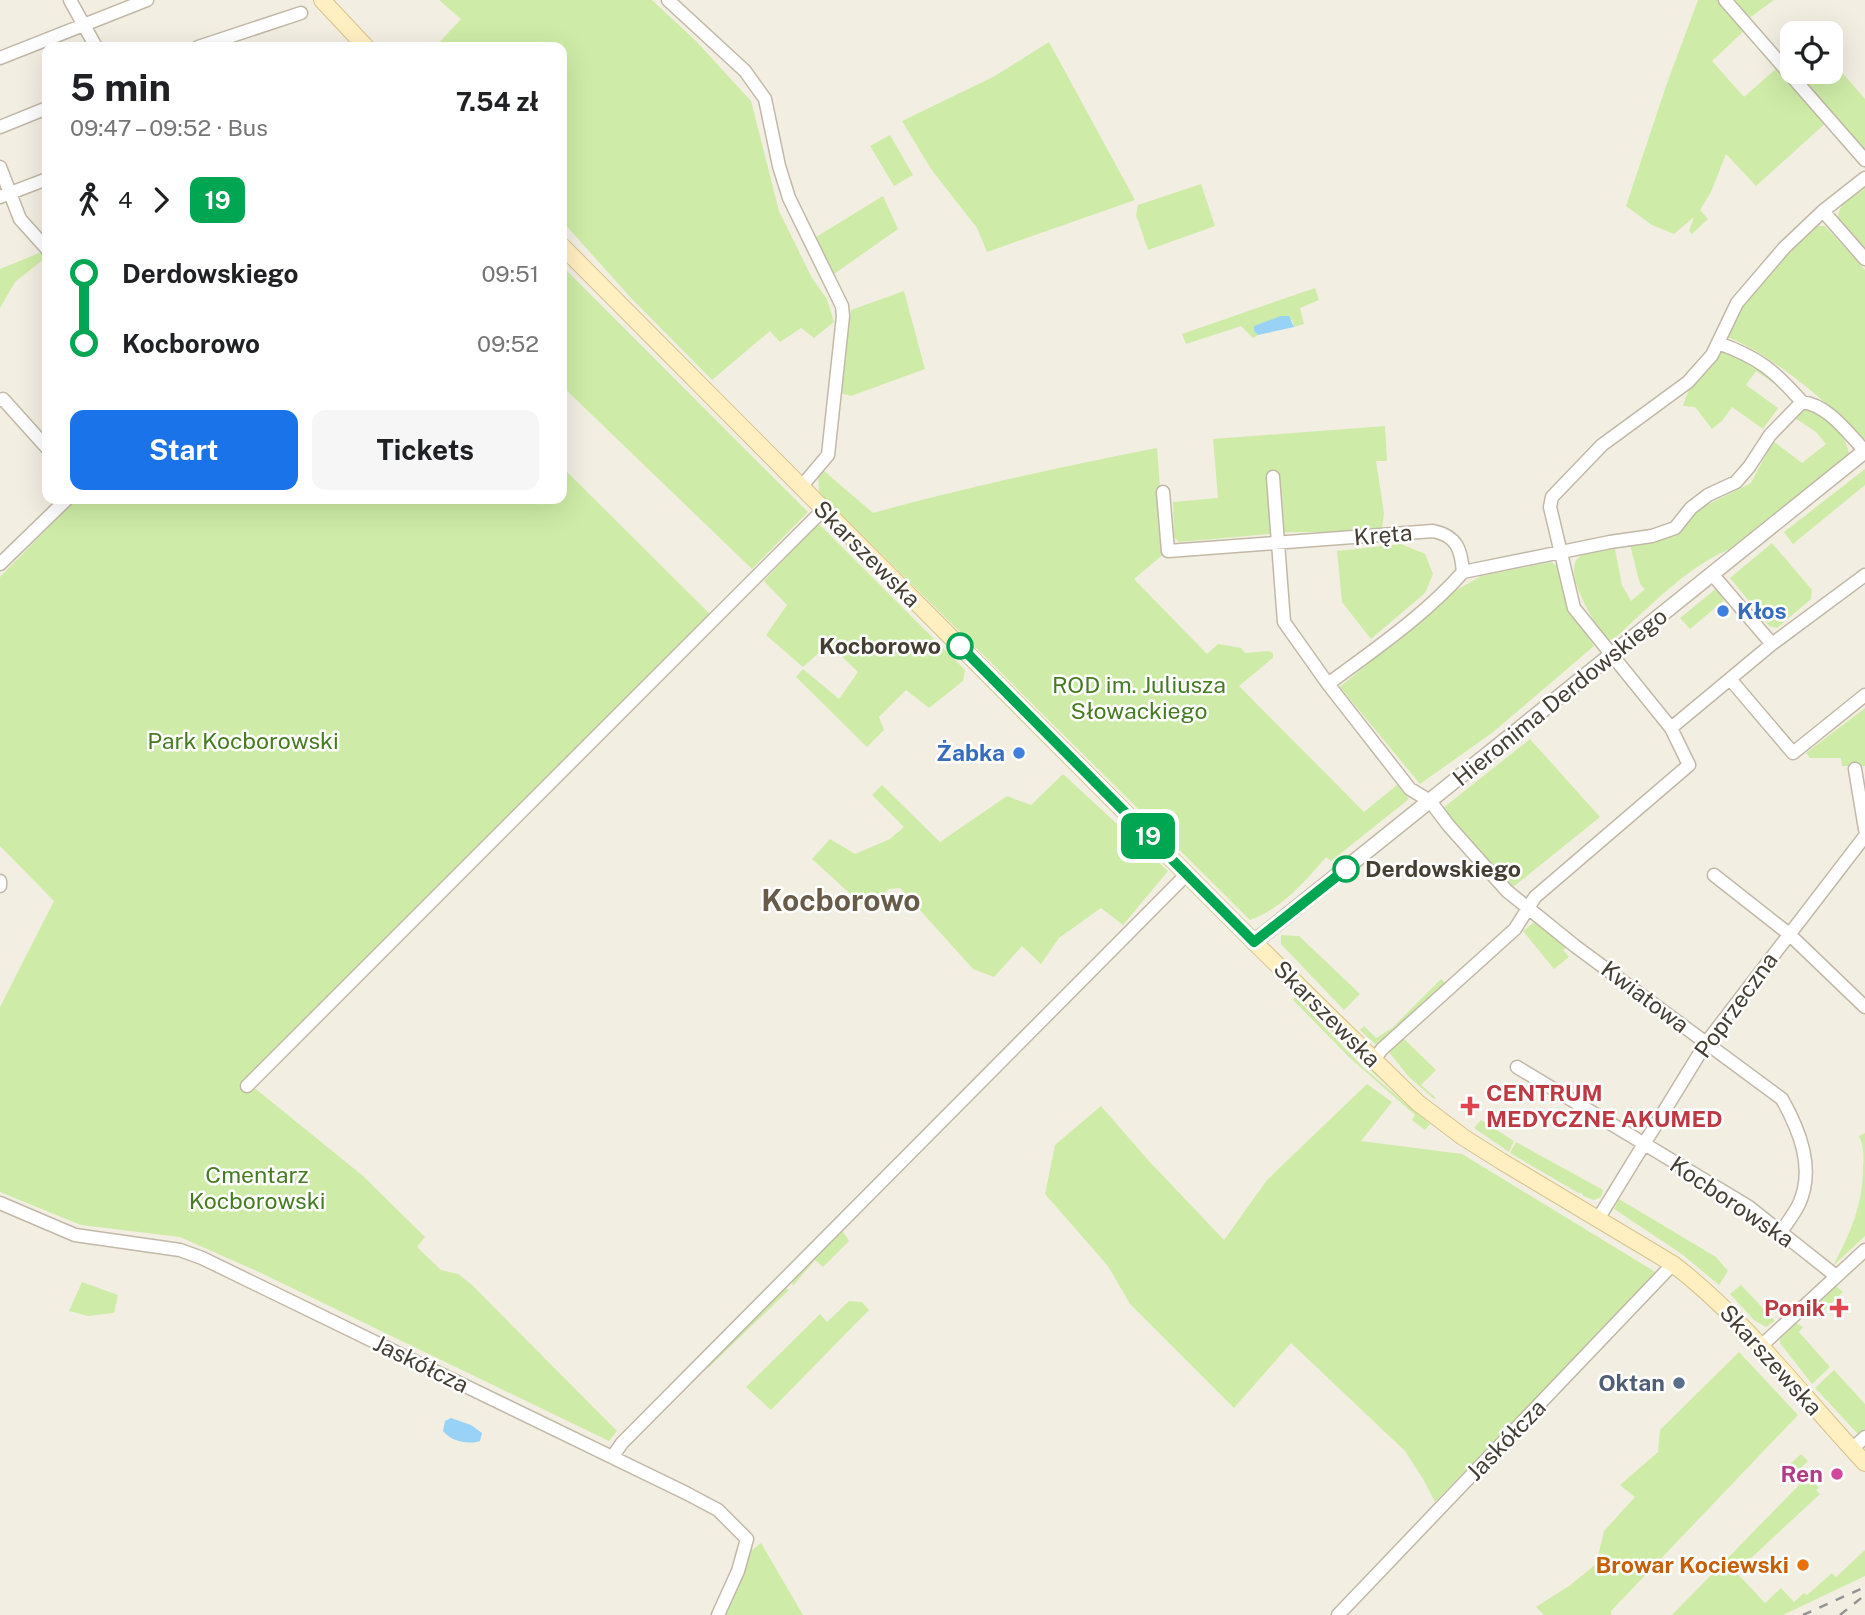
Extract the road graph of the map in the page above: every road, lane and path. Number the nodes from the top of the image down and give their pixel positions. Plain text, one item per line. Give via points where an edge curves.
1 (70, 0) edge
2 (147, 0) edge
3 (322, 0) edge
4 (667, 0) edge
5 (1725, 0) edge
6 (301, 13) dead end
7 (85, 24) junction
8 (94, 42) edge
9 (213, 42) edge
10 (361, 42) edge
11 (0, 58) edge
12 (42, 110) edge
13 (0, 127) edge
14 (1865, 160) edge
15 (0, 167) edge
16 (1865, 178) edge
17 (42, 181) edge
18 (5, 195) edge
19 (1823, 211) junction
20 (42, 243) edge
21 (567, 251) edge
22 (1865, 260) edge
23 (1718, 343) junction
24 (0, 385) edge
25 (1, 399) edge
26 (1802, 402) junction
27 (42, 443) edge
28 (1864, 453) edge
29 (1273, 477) dead end
30 (801, 487) junction
31 (1164, 492) dead end
32 (62, 504) edge
33 (823, 510) junction
34 (1276, 543) junction
35 (1561, 552) junction
36 (0, 565) edge
37 (1463, 572) junction
38 (1712, 574) junction
39 (1865, 575) edge
40 (1772, 645) junction
41 (1611, 656) junction
42 (1730, 679) junction
43 (1328, 684) junction
44 (1865, 695) edge
45 (1671, 728) junction
46 (1855, 769) dead end
47 (1430, 801) junction
48 (1865, 829) edge
49 (1865, 836) edge
50 (1187, 874) junction
51 (1714, 875) dead end
52 (1529, 907) junction
53 (1789, 934) junction
54 (1254, 942) junction
55 (1865, 1007) edge
56 (1706, 1043) junction
57 (1373, 1061) junction
58 (1517, 1067) dead end
59 (247, 1086) dead end
60 (1644, 1143) junction
61 (0, 1203) edge
62 (1598, 1219) junction
63 (1781, 1232) junction
64 (1865, 1250) edge
65 (1673, 1264) junction
66 (1836, 1276) junction
67 (1761, 1346) junction
68 (1865, 1437) edge
69 (1852, 1449) junction
70 (613, 1456) junction
71 (1865, 1463) edge
72 (719, 1615) edge
73 (1338, 1615) edge

1 - 7 street
2 - 7 street
3 - 10 main road
4 - 30 street via 744,71 765,99 789,198 842,306 828,454
5 - 14 street
6 - 9 street
7 - 8 street
7 - 11 street
12 - 13 street
15 - 18 street
16 - 19 street
17 - 18 street
18 - 20 street
19 - 22 street
19 - 23 street via 1737,303
21 - 30 main road, Skarszewska
23 - 26 street via 1745,352 1779,375
23 - 35 street via 1688,382 1602,445 1552,497 1550,507
24 - 25 street
25 - 27 street
26 - 28 street via 1816,404 1838,422
26 - 35 street via 1770,435 1736,482 1708,495 1675,528
28 - 38 street, Hieronima Derdowskiego
29 - 34 street
30 - 33 main road, Skarszewska
31 - 34 street, Kręta via 1168,551
32 - 36 street
33 - 50 main road, Skarszewska
33 - 59 street
34 - 37 street, Kręta via 1433,531 1447,534 1456,544
34 - 43 street via 1284,622
35 - 37 street
35 - 41 street via 1574,608
37 - 43 street via 1405,626
38 - 40 street
38 - 41 street, Hieronima Derdowskiego
39 - 40 street
40 - 42 street
41 - 45 street
41 - 47 street, Hieronima Derdowskiego
42 - 44 street via 1793,753
42 - 45 street
43 - 47 street via 1410,789
45 - 52 street via 1689,765
46 - 48 street
47 - 52 street, Kwiatowa via 1507,891
47 - 54 street, Hieronima Derdowskiego
49 - 53 street, Poprzeczna
50 - 54 main road, Skarszewska
50 - 70 street
51 - 53 street
52 - 56 street, Kwiatowa
52 - 57 street via 1515,929
53 - 55 street
53 - 56 street, Poprzeczna
54 - 57 main road, Skarszewska
56 - 60 street, Poprzeczna
56 - 63 street, Kwiatowa via 1782,1099 1797,1126 1806,1167 1800,1203
57 - 62 main road, Skarszewska via 1464,1137
58 - 60 street, Kocborowska
60 - 62 street, Poprzeczna
60 - 63 street, Kocborowska via 1749,1207
61 - 70 street, Jaskółcza via 75,1235 180,1250 202,1258
62 - 65 main road, Skarszewska
63 - 66 street, Kocborowska
64 - 66 street
65 - 67 main road, Skarszewska via 1704,1287
65 - 73 street, Jaskółcza
66 - 67 street
67 - 69 main road, Skarszewska
68 - 69 street
69 - 71 main road, Skarszewska
70 - 72 street, Jaskółcza via 718,1510 747,1539

